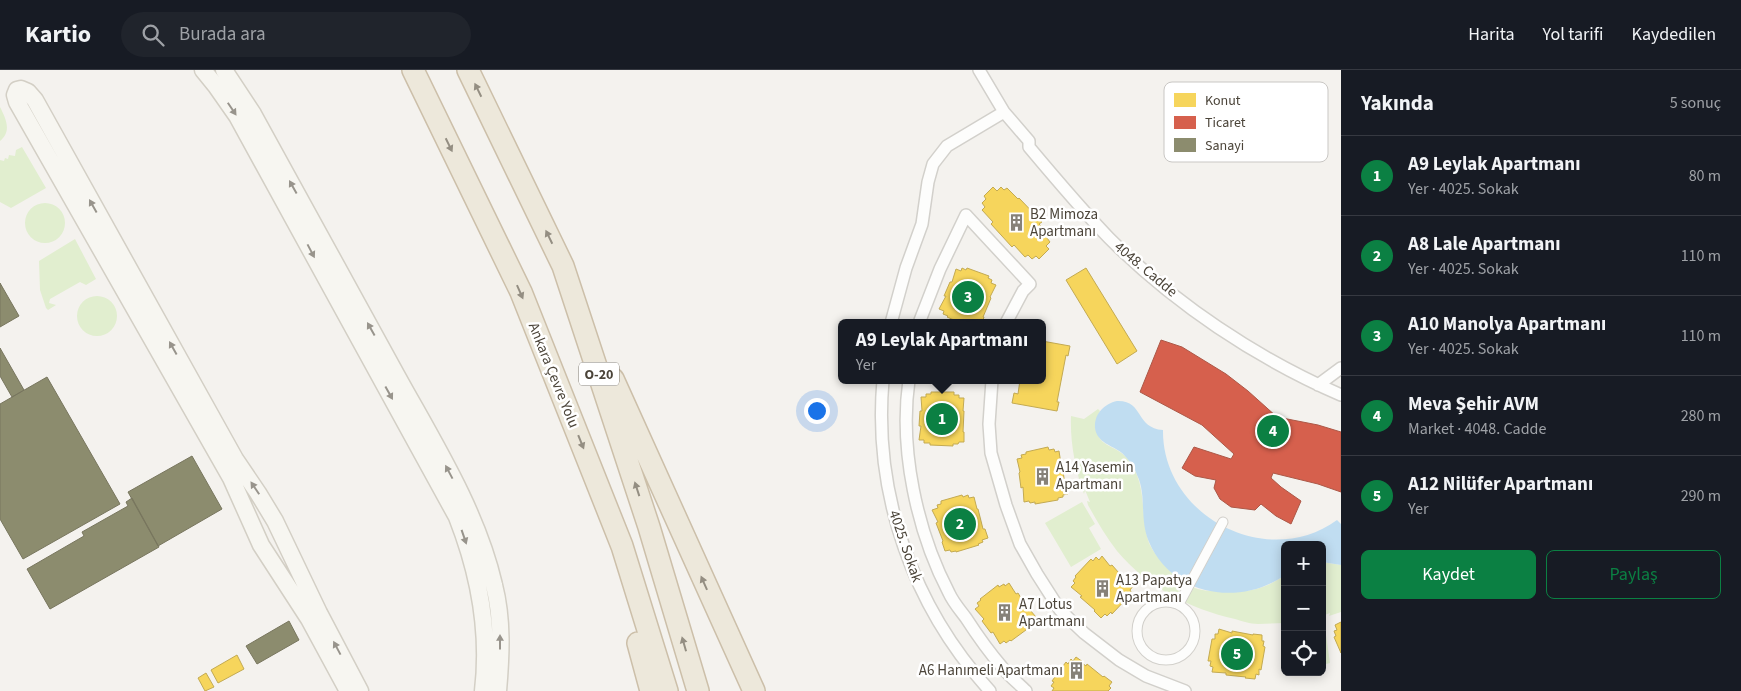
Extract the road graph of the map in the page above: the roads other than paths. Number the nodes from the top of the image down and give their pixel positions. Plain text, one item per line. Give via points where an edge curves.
1 (203, 70) edge
2 (224, 70) edge
3 (413, 70) edge
4 (468, 70) edge
5 (979, 70) edge
6 (1004, 112) junction
7 (563, 266) junction
8 (892, 319) edge
9 (921, 319) edge
10 (1008, 319) edge
11 (1341, 368) edge
12 (883, 384) edge
13 (909, 384) edge
14 (992, 384) edge
15 (1318, 385) junction
16 (1341, 395) edge
17 (275, 521) junction
18 (1222, 523) dead end
19 (254, 531) junction
20 (622, 546) junction
21 (1180, 604) junction
22 (348, 691) edge
23 (360, 691) edge
24 (483, 691) edge
25 (498, 691) edge
26 (651, 691) edge
27 (668, 691) edge
28 (698, 691) edge
29 (754, 691) edge
30 (990, 691) edge
31 (1026, 691) edge
32 (1186, 691) edge

1 -> 24 main road via 237,116 457,518 479,589 486,658
25 -> 2 main road via 499,612 495,587 472,517 253,114
3 -> 20 highway, Ankara Çevre Yolu / O-20 via 521,292
7 -> 4 highway, O-20
5 - 6 street, 4048. Cadde
6 - 8 street via 947,146 933,164 922,224
6 - 15 street, 4048. Cadde via 1067,193 1110,239 1164,287 1224,331
28 -> 7 highway, O-20 via 650,527
29 -> 7 highway
9 - 10 street via 966,215 1030,284
11 - 15 street
12 - 30 street, 4025. Sokak via 884,462 901,542 932,612
13 - 31 street via 908,461 935,562 949,594 973,629 1002,667
14 - 32 street via 991,453 1020,544 1037,574 1060,610 1084,633 1146,676
15 - 16 street, 4048. Cadde
17 - 19 main road via 275,531 269,536 259,536
17 -> 19 main road via 235,459 35,100 26,91 17,90 17,102 231,478
23 -> 17 main road
18 - 21 street
19 - 22 main road via 309,619
20 - 26 highway via 630,612
20 - 27 highway, Ankara Çevre Yolu / O-20
21 - 21 street via 1195,624 1188,649 1174,659 1165,660 1148,654 1136,631 1141,614 1163,601

